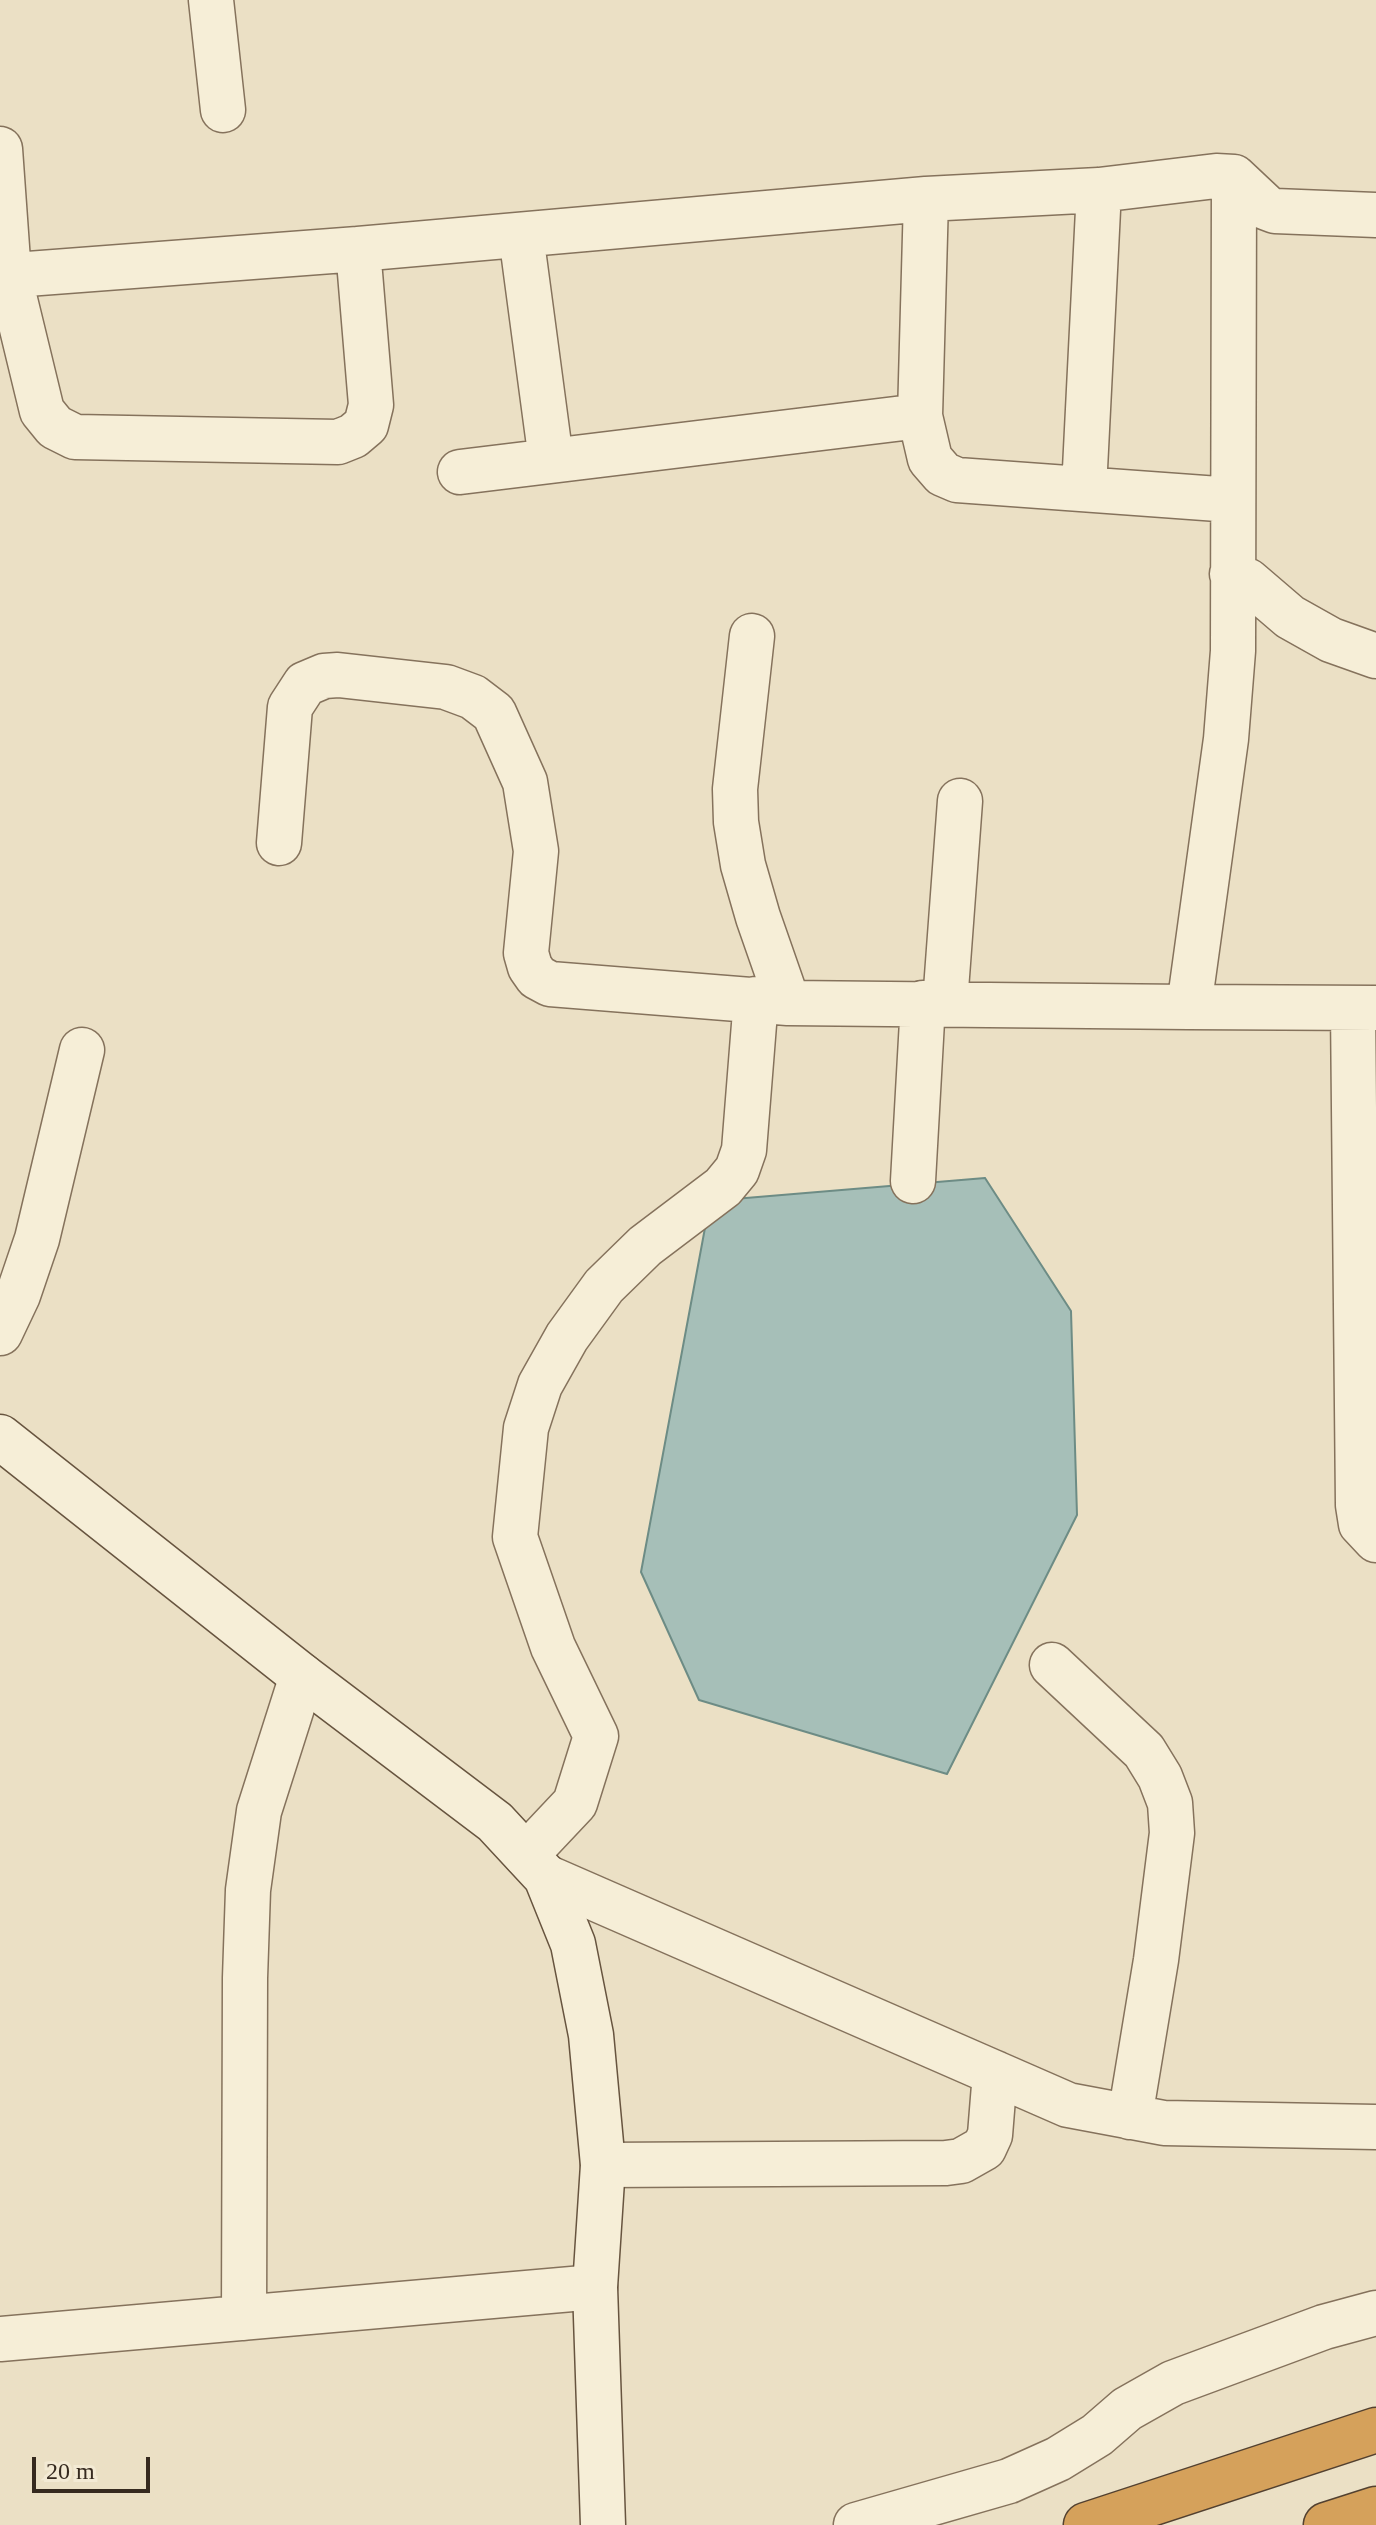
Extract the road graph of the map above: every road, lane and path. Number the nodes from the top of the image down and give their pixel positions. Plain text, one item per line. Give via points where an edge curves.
1 (211, 0) edge
2 (223, 110) dead end
3 (0, 149) edge
4 (1234, 177) junction
5 (1099, 190) junction
6 (926, 199) junction
7 (1376, 215) edge
8 (521, 235) junction
9 (358, 249) junction
10 (5, 276) edge
11 (920, 416) junction
12 (551, 460) junction
13 (460, 472) dead end
14 (1084, 489) junction
15 (1232, 500) junction
16 (1232, 574) junction
17 (752, 636) dead end
18 (1376, 656) edge
19 (960, 801) dead end
20 (279, 843) dead end
21 (772, 1001) junction
22 (934, 1003) junction
23 (1189, 1007) junction
24 (1364, 1008) edge
25 (82, 1050) dead end
26 (913, 1181) dead end
27 (0, 1333) edge
28 (0, 1437) edge
29 (1376, 1540) edge
30 (1052, 1665) dead end
31 (302, 1676) junction
32 (536, 1866) junction
33 (995, 2073) junction
34 (1130, 2117) junction
35 (1376, 2127) edge
36 (603, 2165) junction
37 (595, 2287) junction
38 (1376, 2313) edge
39 (244, 2318) junction
40 (0, 2339) edge
41 (1376, 2430) edge
42 (1376, 2509) edge
43 (603, 2525) edge
44 (856, 2525) edge
45 (1086, 2525) edge
46 (1326, 2525) edge

1 - 2 street
3 - 10 street
4 - 5 street
4 - 7 street via 1275,211
4 - 15 street
5 - 6 street
5 - 14 street
6 - 8 street
6 - 11 street
8 - 9 street
8 - 12 street
9 - 10 street
9 - 10 street via 371,405 366,425 338,442 75,437 55,427 42,411
11 - 12 street
11 - 14 street via 930,459 943,474 957,480
12 - 13 street
14 - 15 street
15 - 16 street
16 - 18 street via 1290,617 1331,640
16 - 23 street via 1226,739
17 - 21 street via 736,822
19 - 22 street
20 - 21 street via 290,707 305,684 338,675 446,687 473,697 494,713 525,782 536,851 526,953 537,977 568,987
21 - 22 street
21 - 32 street via 737,1170 604,1286 540,1385 526,1428 515,1537 553,1647 596,1736 575,1803
22 - 23 street
22 - 26 street
23 - 24 street
24 - 29 street via 1358,1505 1361,1524
25 - 27 street via 37,1239
28 - 31 street
30 - 34 street via 1144,1751 1170,1803 1171,1847
31 - 32 street via 495,1822
31 - 39 street via 259,1811 248,1890
32 - 33 street
32 - 36 street via 573,1944 591,2035
33 - 34 street via 1068,2105
33 - 36 street via 990,2135 984,2148 961,2161
34 - 35 street via 1164,2123
36 - 37 street
37 - 39 street
37 - 43 street
38 - 44 street via 1173,2383 1058,2459 1009,2481
39 - 40 street
41 - 45 highway
42 - 46 highway

